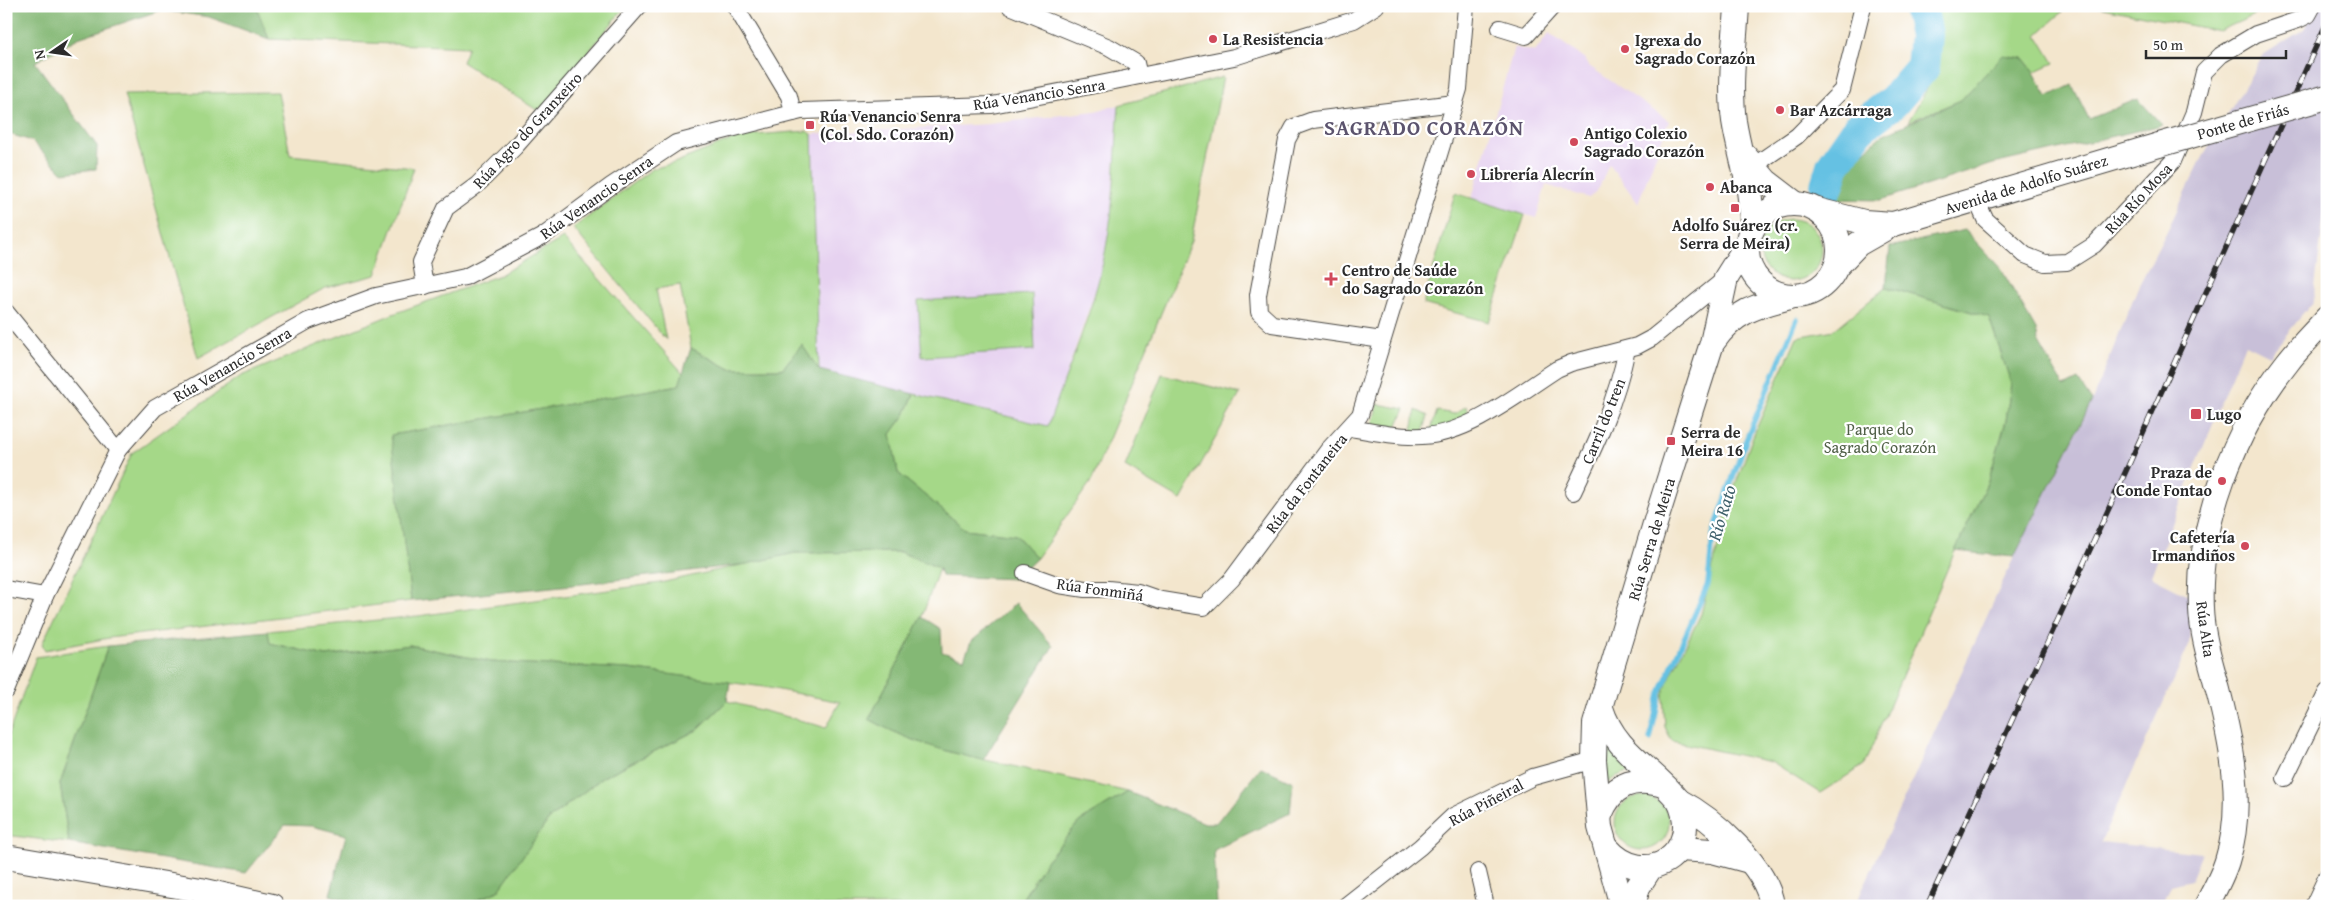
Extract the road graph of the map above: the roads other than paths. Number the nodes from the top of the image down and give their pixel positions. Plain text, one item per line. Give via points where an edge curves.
1 (639, 6) edge
2 (735, 6) edge
3 (1010, 6) edge
4 (1376, 6) edge
5 (1466, 6) edge
6 (1553, 6) edge
7 (1737, 6) edge
8 (1863, 6) edge
9 (2313, 6) edge
10 (1500, 28) dead end
11 (1139, 76) junction
12 (2327, 97) edge
13 (1455, 103) junction
14 (793, 113) junction
15 (2166, 153) junction
16 (1747, 158) junction
17 (1976, 199) junction
18 (1806, 207) junction
19 (1893, 224) junction
20 (1750, 237) junction
21 (1836, 267) junction
22 (1726, 278) junction
23 (425, 286) junction
24 (1794, 296) junction
25 (6, 312) edge
26 (2327, 318) edge
27 (1382, 340) junction
28 (1712, 343) junction
29 (1627, 349) junction
30 (1350, 428) junction
31 (118, 450) junction
32 (1573, 492) dead end
33 (1025, 573) dead end
34 (6, 589) edge
35 (45, 596) junction
36 (1204, 607) joint
37 (6, 690) edge
38 (2327, 692) edge
39 (1602, 708) junction
40 (1594, 760) junction
41 (2285, 778) dead end
42 (1671, 793) junction
43 (1600, 815) junction
44 (1607, 848) junction
45 (1679, 849) junction
46 (6, 856) edge
47 (1749, 862) junction
48 (1651, 867) junction
49 (1478, 872) dead end
50 (2327, 876) edge
51 (272, 906) edge
52 (1345, 906) edge
53 (1486, 906) edge
54 (1622, 906) edge
55 (1633, 906) edge
56 (1772, 906) edge
57 (2206, 906) edge
58 (2313, 906) edge

1 - 23 street, Rúa Agro do Granxeiro via 515,147 477,185 446,208 421,262
2 - 14 street via 789,96
3 - 11 street via 1109,47 1136,63
4 - 11 street, Rúa Venancio Senra via 1354,20 1234,57
5 - 13 street
6 - 10 street via 1526,36
7 - 16 street via 1734,119
8 - 16 street via 1842,90 1796,136
9 - 15 street, Rúa Río Mosa via 2308,15 2256,34 2221,55 2204,72 2194,112
11 - 14 street, Rúa Venancio Senra via 992,105
12 - 15 street, Ponte de Friás, bridge
13 - 27 street
13 - 27 street via 1313,120 1294,127 1287,140 1258,295 1259,312 1272,324
14 - 23 street, Rúa Venancio Senra via 676,143 543,236 465,277
15 - 17 street, Avenida de Adolfo Suárez
15 - 17 street, Rúa Río Mosa via 2094,245 2067,262 2045,263 2024,256 1985,219
16 - 18 street, Avenida de Adolfo Suárez via 1776,191
16 - 20 street
17 - 19 street, Avenida de Adolfo Suárez
18 - 19 street, Avenida de Adolfo Suárez via 1864,222
18 - 20 street via 1782,205 1770,210 1759,218
18 - 21 street via 1827,218 1836,235 1839,254
19 - 21 street, Avenida de Adolfo Suárez via 1858,244
20 - 22 street, Rúa Serra de Meira
20 - 24 street via 1748,257 1751,270 1778,294
21 - 24 street via 1820,288
22 - 28 street, Rúa Serra de Meira
22 - 29 street, Rúa da Fontaneira via 1652,338
23 - 31 street, Rúa Venancio Senra via 376,296 308,321 155,408
24 - 28 street, Rúa Serra de Meira via 1736,316
25 - 31 street
26 - 57 street, Rúa Alta via 2286,364 2245,425 2229,462 2209,529 2203,559 2203,634 2230,745 2237,810 2227,862
27 - 30 street via 1360,415
28 - 39 street, Rúa Serra de Meira
29 - 30 street, Rúa da Fontaneira via 1557,369 1469,424 1436,434 1393,435
29 - 32 street, Carril do tren via 1608,416
30 - 36 street, Rúa da Fontaneira via 1328,450 1232,579
31 - 35 street, Rúa Venancio Senra
33 - 36 street, Rúa Fonmiñá via 1059,585 1138,592 1161,600
34 - 35 street
35 - 37 street, Rúa Venancio Senra
38 - 41 street
39 - 40 street, Rúa Serra de Meira via 1595,724
39 - 42 street via 1606,723 1621,746
40 - 43 street, Rúa Serra de Meira
40 - 52 street, Rúa Piñeiral via 1533,777 1453,816 1420,847
42 - 43 street via 1650,781 1625,784 1614,792
42 - 45 street via 1685,812 1685,838
42 - 47 street via 1733,840
43 - 44 street, Rúa Serra de Meira via 1602,838
44 - 48 street via 1626,864 1638,868
44 - 54 street, Rúa Serra de Meira
45 - 47 street via 1712,852
45 - 48 street
46 - 51 street via 201,890
47 - 56 street via 1767,887
48 - 55 street via 1638,887
49 - 53 street
50 - 58 street

